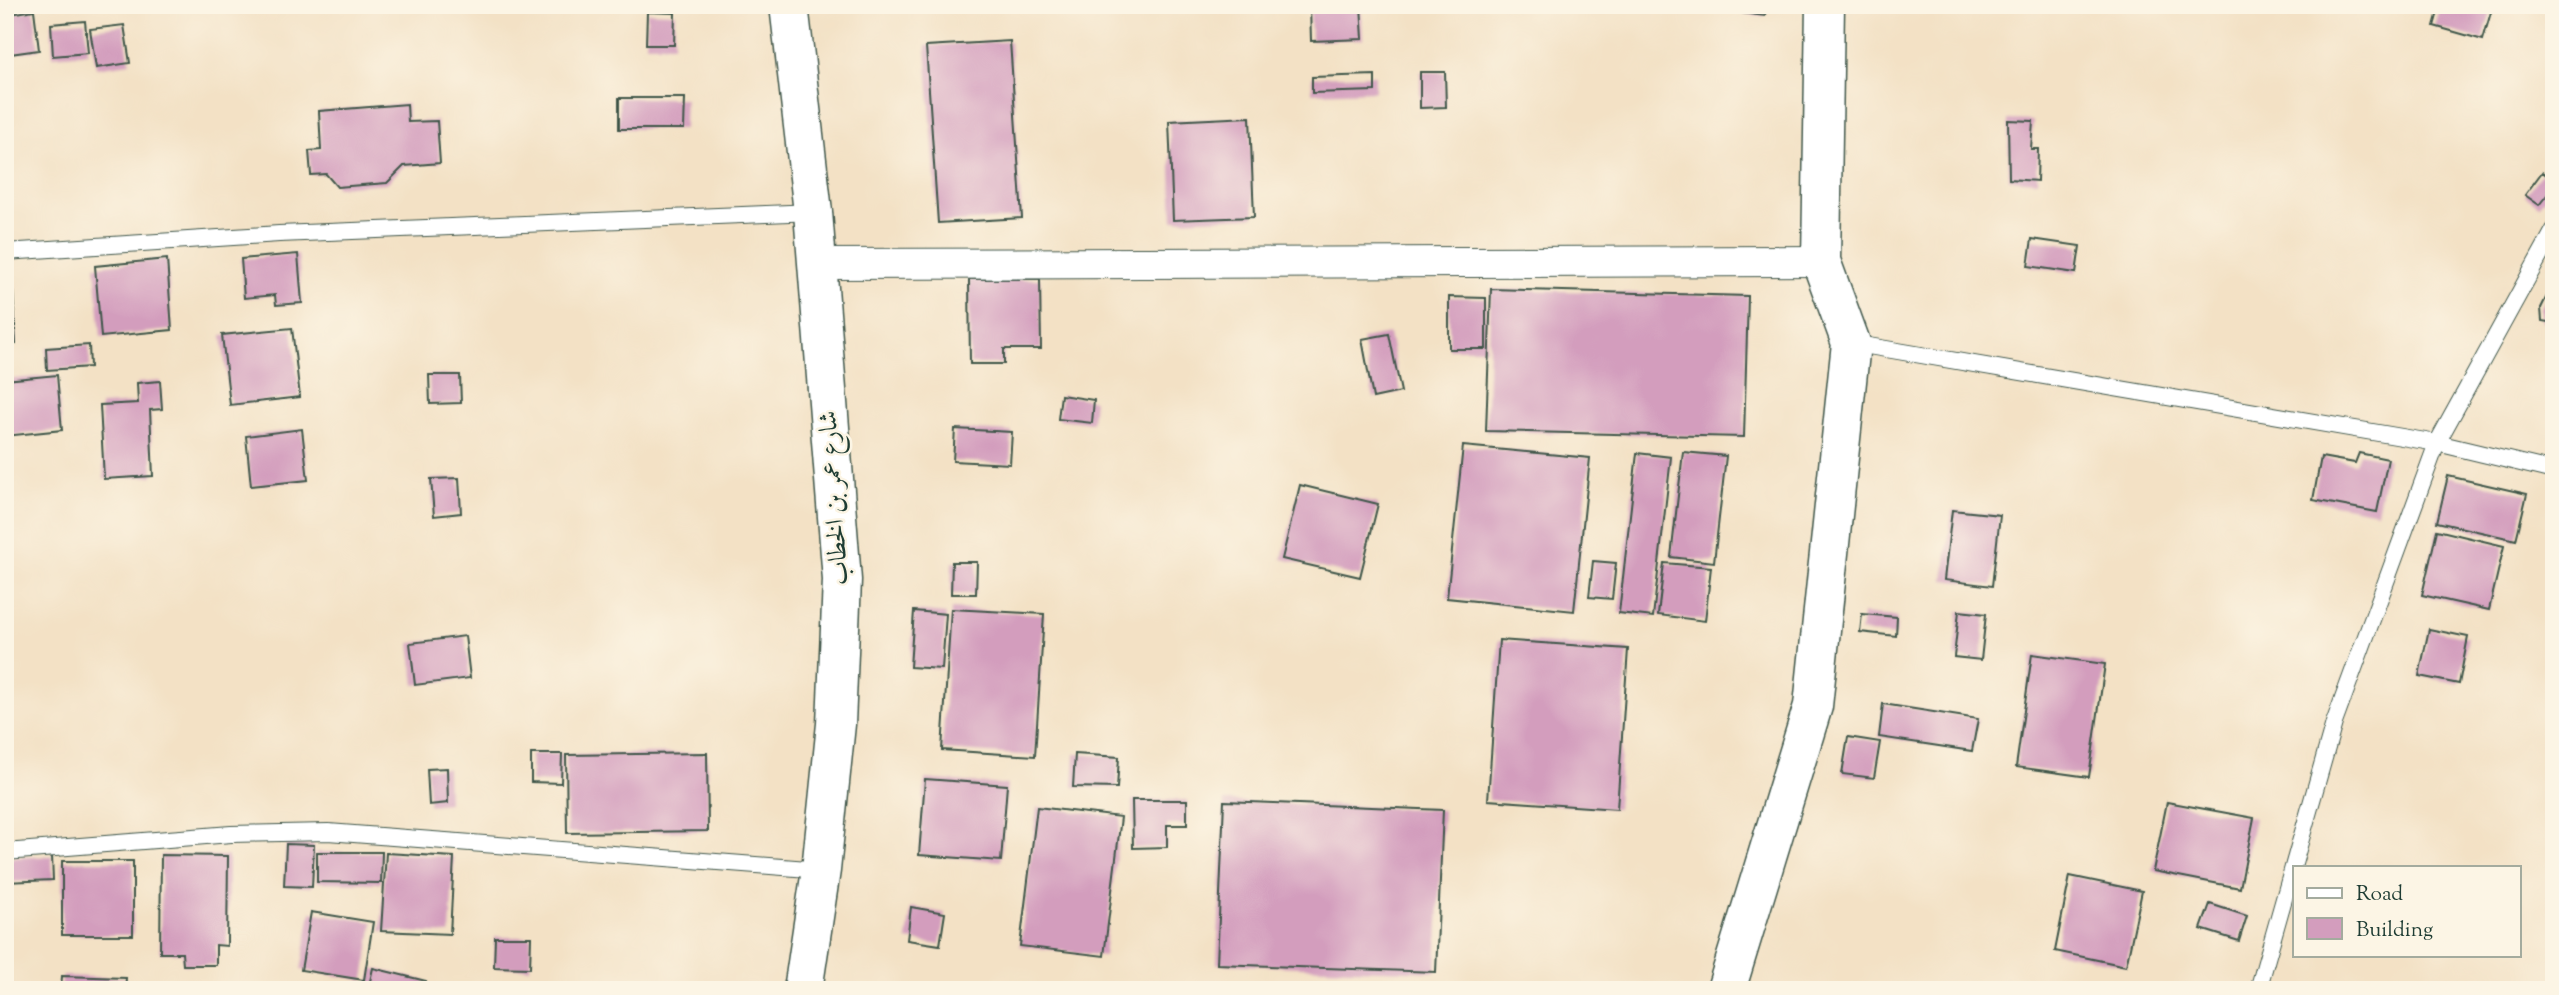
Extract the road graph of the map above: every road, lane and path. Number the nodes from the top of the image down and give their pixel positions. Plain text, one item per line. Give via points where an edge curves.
1 (789, 5) edge
2 (1825, 5) edge
3 (813, 212) junction
4 (2554, 230) edge
5 (5, 252) edge
6 (1821, 261) junction
7 (817, 264) junction
8 (1851, 343) junction
9 (2437, 443) junction
10 (2554, 471) edge
11 (5, 852) edge
12 (2293, 866) edge
13 (2293, 867) edge
14 (821, 870) junction
15 (803, 990) edge
16 (1726, 990) edge
17 (2258, 990) edge

1 - 3 street, شارع عمر بن الخطاب
2 - 6 street
3 - 5 lane via 279,234
3 - 7 street, شارع عمر بن الخطاب
4 - 9 lane
6 - 7 street
6 - 8 street
7 - 14 street, شارع عمر بن الخطاب via 842,580 836,724
8 - 9 lane
8 - 16 street via 1813,706
9 - 10 lane
9 - 12 lane via 2334,723
11 - 14 lane via 231,834 328,832
13 - 17 lane
14 - 15 street, شارع عمر بن الخطاب

